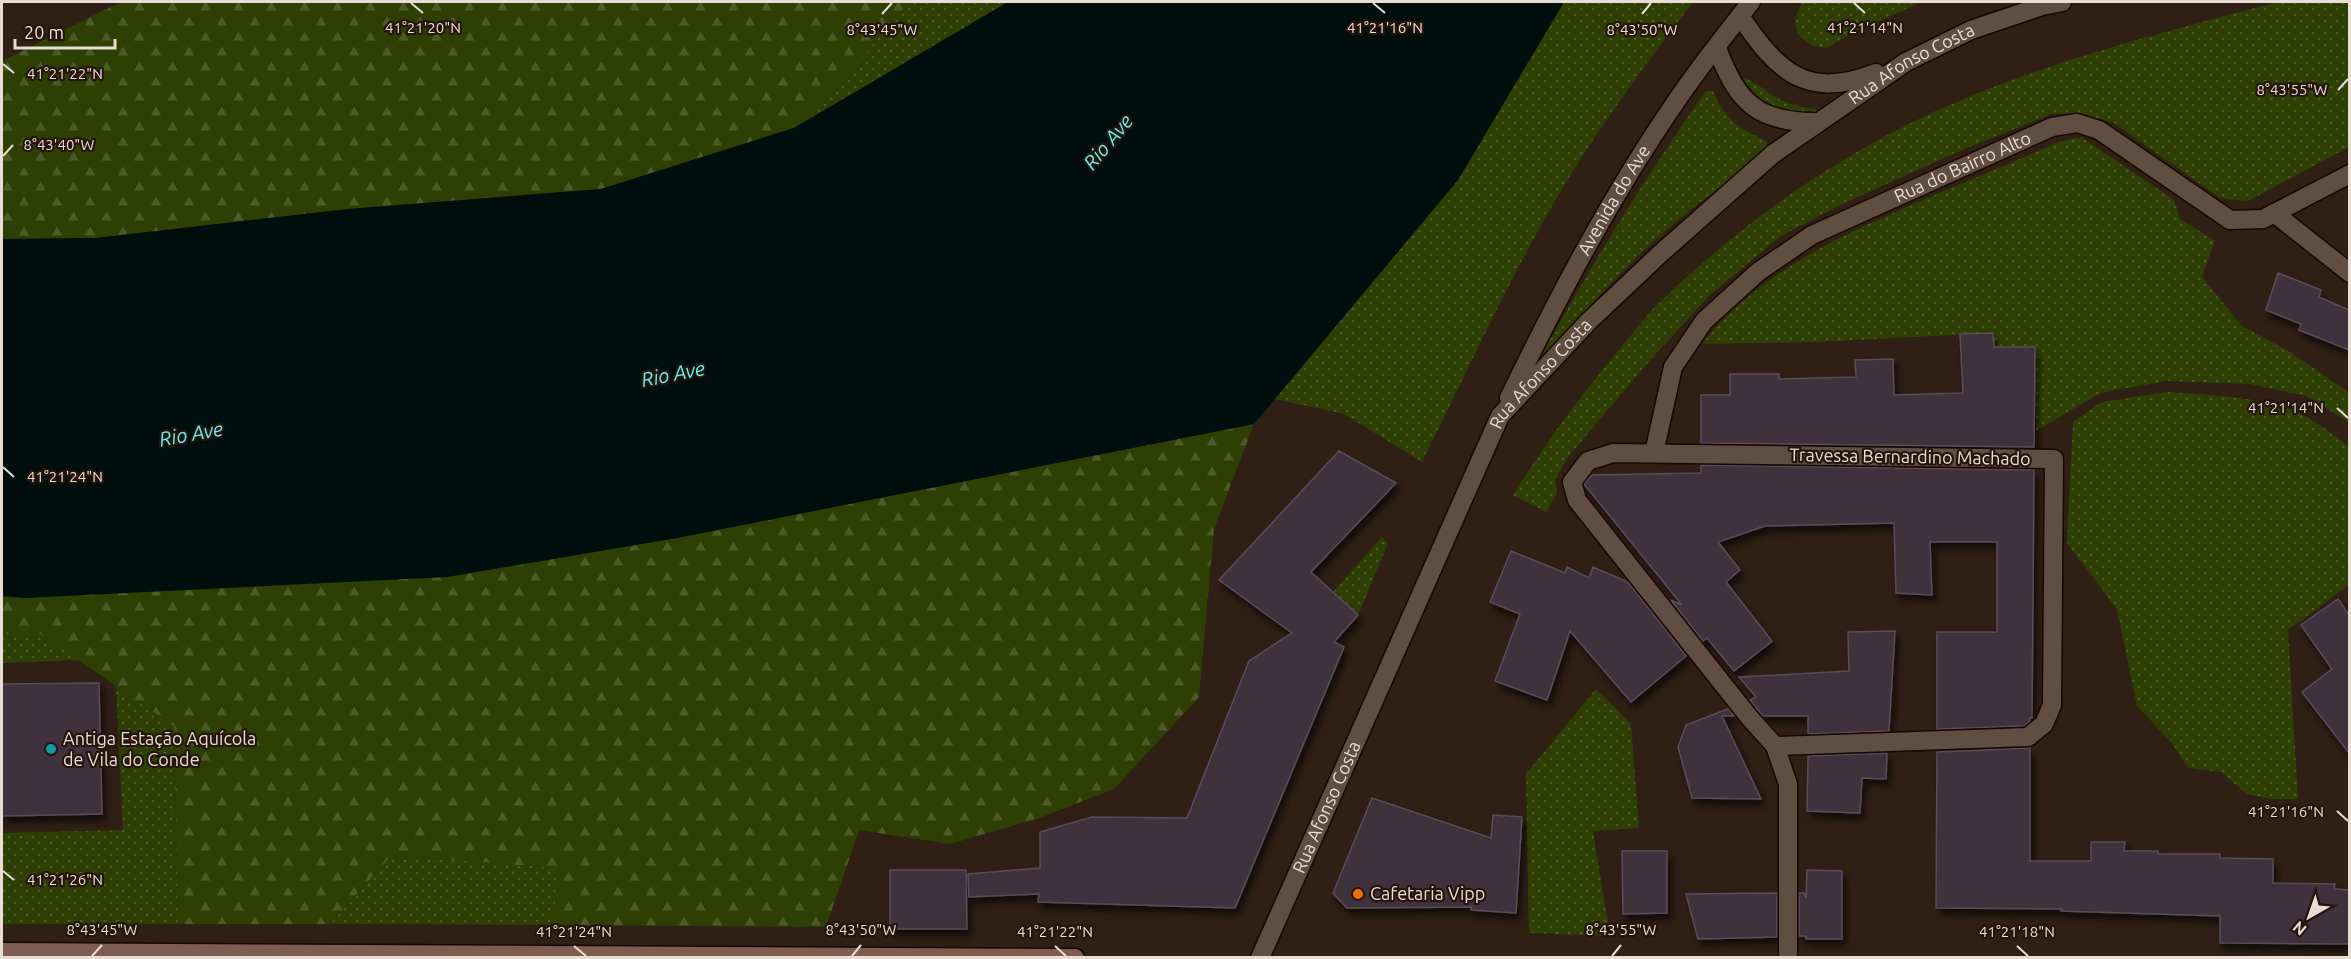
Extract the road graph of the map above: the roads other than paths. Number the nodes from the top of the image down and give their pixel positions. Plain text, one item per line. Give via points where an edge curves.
1 (2062, 2) edge
2 (1745, 9) edge
3 (1717, 48) junction
4 (1906, 62) junction
5 (1818, 122) junction
6 (2349, 174) edge
7 (2274, 213) junction
8 (2349, 273) edge
9 (1500, 416) junction
10 (1654, 453) junction
11 (1776, 746) junction
12 (2, 952) edge
13 (1075, 957) edge
14 (1260, 957) edge
15 (1788, 957) edge

1 - 4 street, Rua Afonso Costa via 1971,30
2 - 3 street, Avenida do Ave
2 - 4 street via 1757,42 1783,69 1818,84 1857,81
3 - 5 street via 1742,97 1765,115 1793,122
3 - 9 street, Avenida do Ave via 1677,100 1605,213 1550,312
4 - 5 street, Rua Afonso Costa
5 - 9 street, Rua Afonso Costa via 1773,154 1661,253 1589,321
6 - 7 street, Rua do Bairro Alto
7 - 8 street
7 - 10 street, Rua do Bairro Alto via 2263,219 2230,220 2099,130 2077,123 2052,127 1812,236 1758,272 1704,321 1673,367
9 - 14 street, Rua Afonso Costa
10 - 11 street, Travessa Bernardino Machado via 1612,453 1588,461 1572,482 1577,500
10 - 11 street, Travessa Bernardino Machado via 2054,459 2052,705 2044,724 2028,737
11 - 15 street, Travessa Bernardino Machado via 1788,784
12 - 13 main road

